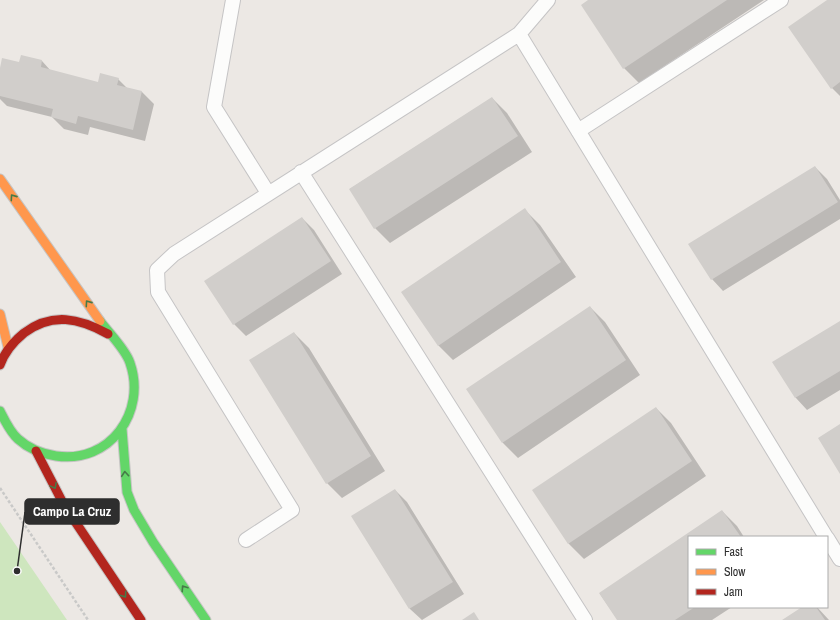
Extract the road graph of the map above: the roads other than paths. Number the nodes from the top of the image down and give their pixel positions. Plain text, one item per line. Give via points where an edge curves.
1 (233, 0) edge
2 (548, 0) edge
3 (781, 0) edge
4 (519, 34) junction
5 (578, 131) junction
6 (301, 172) junction
7 (0, 179) edge
8 (268, 193) junction
9 (0, 314) edge
10 (110, 335) junction
11 (8, 347) junction
12 (0, 365) edge
13 (0, 411) edge
14 (122, 429) junction
15 (36, 452) junction
16 (826, 536) edge
17 (828, 539) edge
18 (246, 540) dead end
19 (840, 559) edge
20 (141, 620) edge
21 (206, 620) edge
22 (585, 620) edge

1 - 8 lane via 214,107
2 - 4 lane
3 - 5 lane
4 - 5 lane
4 - 6 lane
5 - 16 lane
6 - 8 lane
6 - 22 lane
10 -> 7 main road
8 - 18 lane via 174,254 158,270 158,292 292,510
9 - 11 main road
10 - 11 main road via 94,325 78,320 56,318 29,328
10 - 14 main road via 127,355 134,380 133,405
11 - 12 main road
13 - 15 main road via 6,424 19,440
14 - 15 main road via 107,445 88,454 70,458
21 -> 14 main road via 134,510 128,492
15 -> 20 main road via 64,505
17 - 19 lane

